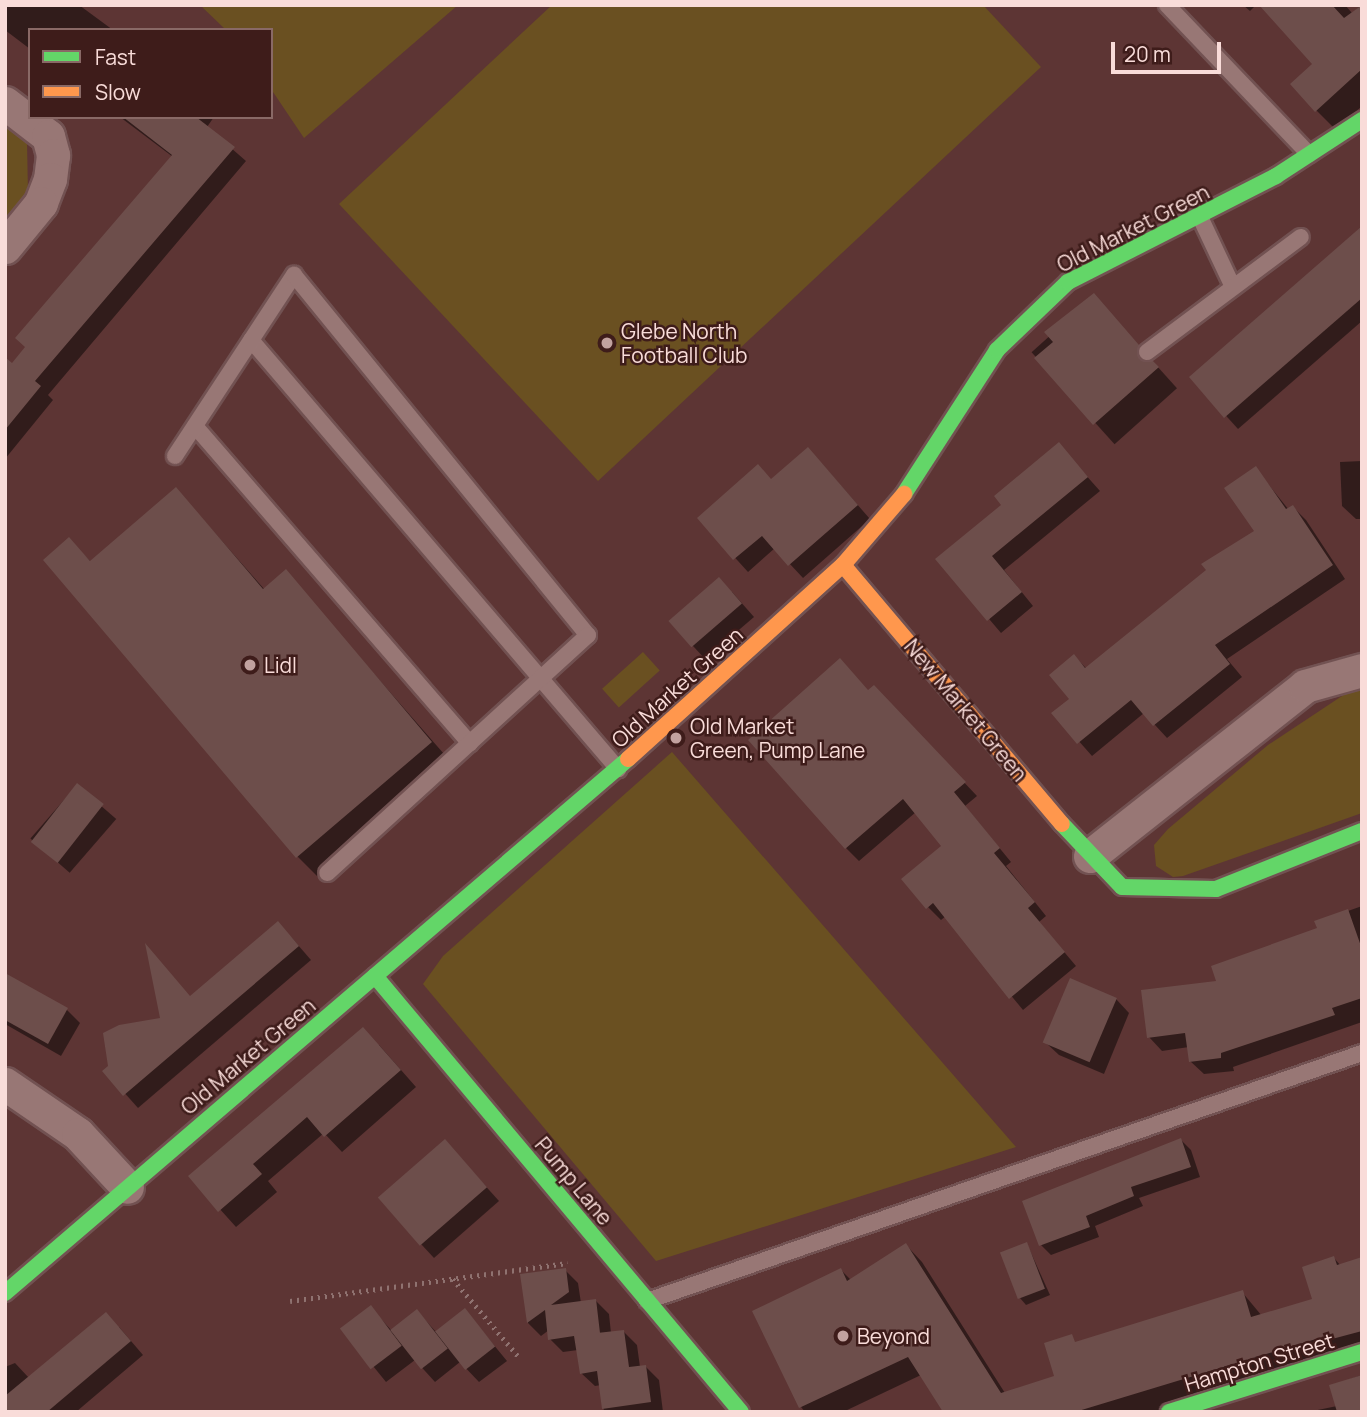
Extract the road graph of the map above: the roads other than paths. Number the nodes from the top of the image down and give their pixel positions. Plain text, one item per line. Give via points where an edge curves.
1 (1167, 5) edge
2 (5, 103) edge
3 (1362, 120) edge
4 (1311, 156) junction
5 (1200, 217) junction
6 (1301, 237) dead end
7 (5, 247) edge
8 (1233, 287) junction
9 (251, 340) junction
10 (1147, 352) dead end
11 (195, 426) junction
12 (175, 456) dead end
13 (843, 565) junction
14 (1362, 670) edge
15 (540, 679) junction
16 (470, 743) junction
17 (618, 769) junction
18 (1362, 831) edge
19 (1090, 856) junction
20 (327, 873) dead end
21 (375, 976) junction
22 (1362, 1052) edge
23 (5, 1084) edge
24 (127, 1187) junction
25 (5, 1293) edge
26 (648, 1301) junction
27 (1362, 1352) edge
28 (1241, 1401) edge
29 (741, 1412) edge
30 (1170, 1412) edge

1 - 4 lane
2 - 7 street via 48,136 52,155 51,179 41,203
3 - 4 main road, Old Market Green
4 - 5 main road, Old Market Green
5 - 8 lane
5 - 13 main road, Old Market Green via 1068,282 1031,313 997,350 903,496
6 - 8 lane
8 - 10 lane
9 - 11 lane
9 - 15 lane
9 - 15 lane via 294,275 588,635
11 - 12 lane
11 - 16 lane
13 - 17 main road, Old Market Green
13 - 19 main road, New Market Green
14 - 19 street via 1305,686
15 - 16 lane
15 - 17 lane
16 - 20 lane
17 - 21 main road, Old Market Green
18 - 19 main road, New Market Green via 1216,890 1122,887
21 - 24 main road, Old Market Green
21 - 26 main road, Pump Lane
22 - 26 lane
23 - 24 street via 78,1134
24 - 25 main road, Old Market Green
26 - 29 main road, Pump Lane
27 - 28 main road, Hampton Street
28 - 30 main road, Hampton Street

